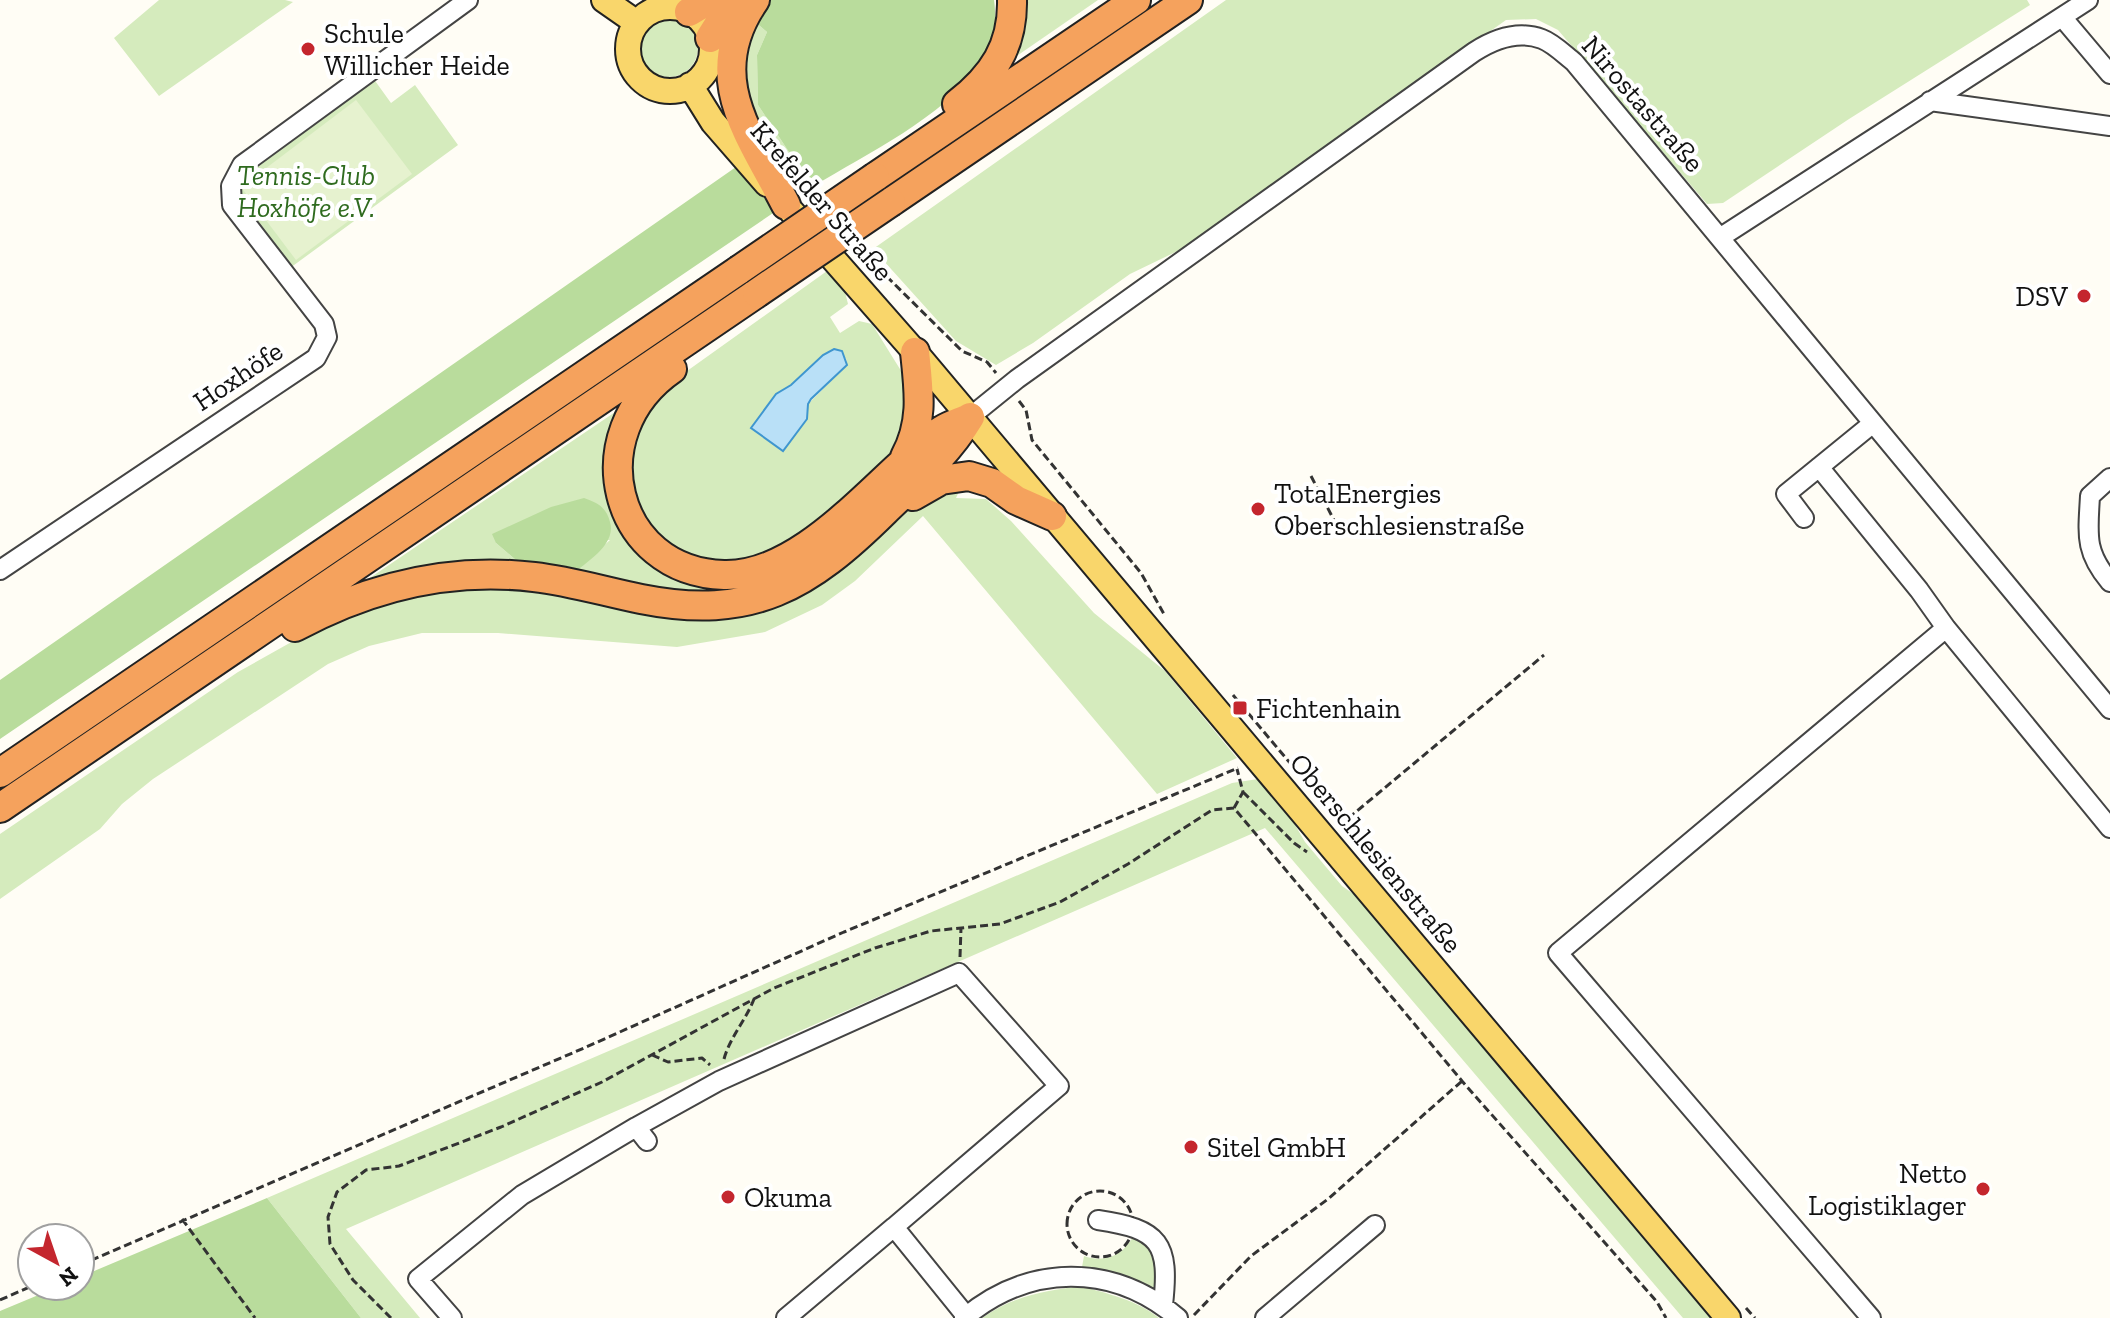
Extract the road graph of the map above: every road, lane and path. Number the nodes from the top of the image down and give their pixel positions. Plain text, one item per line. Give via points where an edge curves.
1 (468, 0) edge
2 (604, 0) edge
3 (743, 0) edge
4 (755, 0) edge
5 (1012, 0) edge
6 (1136, 0) edge
7 (1188, 0) edge
8 (2088, 0) edge
9 (699, 6) edge
10 (2062, 17) junction
11 (637, 23) junction
12 (710, 38) junction
13 (2110, 74) edge
14 (690, 85) junction
15 (1930, 101) junction
16 (2110, 126) edge
17 (872, 171) junction
18 (797, 174) dead end
19 (816, 198) dead end
20 (786, 205) junction
21 (1721, 237) junction
22 (843, 244) junction
23 (761, 300) junction
24 (915, 352) junction
25 (1007, 387) junction
26 (970, 417) junction
27 (1872, 424) junction
28 (901, 464) junction
29 (1819, 467) junction
30 (1311, 476) dead end
31 (2110, 478) edge
32 (1052, 516) junction
33 (1804, 518) dead end
34 (873, 523) junction
35 (1336, 524) dead end
36 (0, 570) edge
37 (2110, 582) edge
38 (1167, 621) dead end
39 (1946, 628) junction
40 (1544, 655) dead end
41 (187, 681) junction
42 (2110, 709) edge
43 (0, 773) edge
44 (1243, 792) junction
45 (0, 808) edge
46 (1234, 808) junction
47 (1339, 826) dead end
48 (2110, 828) edge
49 (1307, 851) dead end
50 (961, 928) junction
51 (959, 973) junction
52 (754, 999) junction
53 (652, 1055) junction
54 (719, 1081) junction
55 (1462, 1081) junction
56 (182, 1219) junction
57 (1098, 1220) dead end
58 (1375, 1225) dead end
59 (894, 1227) junction
60 (96, 1258) edge
61 (1163, 1305) junction
62 (965, 1317) edge
63 (255, 1318) edge
64 (391, 1318) edge
65 (452, 1318) edge
66 (786, 1318) edge
67 (1178, 1318) edge
68 (1191, 1318) edge
69 (1265, 1318) edge
70 (1666, 1318) edge
71 (1728, 1318) edge
72 (1871, 1318) edge

1 - 36 street, Hoxhöfe via 242,165 231,186 232,205 324,324 327,337 316,358
2 - 11 main road
3 - 12 highway
4 - 20 highway via 734,49 732,95
5 - 17 highway via 1008,39 988,77
6 - 17 highway
7 - 22 highway, bridge via 891,202
8 - 10 street
9 - 11 main road via 656,10
9 - 12 main road via 699,19
10 - 13 street
10 - 15 street
11 - 14 main road via 628,48 635,73 656,89
12 - 14 main road via 707,70
14 - 20 main road, Krefelder Straße via 713,122
15 - 16 street
15 - 21 street
17 - 43 highway, bridge via 604,362
18 - 19 path
20 - 24 main road, Krefelder Straße
21 - 25 street, Nirostastraße via 1574,62 1543,39 1494,39
21 - 27 street, Nirostastraße
22 - 23 highway, bridge
22 - 25 path via 962,351 987,362
23 - 28 highway via 666,373 627,418 618,445 618,479 627,510 649,543 697,571 723,575 758,570 806,546
23 - 41 highway
24 - 26 main road, Oberschlesienstraße
24 - 28 highway via 920,414
25 - 26 street, Nirostastraße
25 - 38 path via 1026,410 1032,440 1141,573
26 - 28 highway via 940,431
26 - 32 main road, Oberschlesienstraße
26 - 34 highway via 952,446
27 - 29 street
27 - 42 street, Nirostastraße
29 - 33 street via 1786,494
29 - 39 street
30 - 35 path
31 - 37 street via 2090,496 2088,541
32 - 34 highway via 992,483 961,476 928,487
32 - 71 main road, Oberschlesienstraße
34 - 41 highway via 814,573 758,599 682,605 537,577 439,578 340,604
39 - 48 street
39 - 72 street via 1558,953
40 - 47 path
41 - 45 highway
44 - 46 path
44 - 49 path
44 - 56 path via 1237,769 844,932
46 - 50 path via 1212,810 1060,902 1000,924
46 - 55 path
50 - 51 path
50 - 52 path via 875,948
51 - 54 street
51 - 59 street via 1059,1086
52 - 53 path
52 - 54 path via 733,1036
53 - 54 path via 668,1062 702,1058
53 - 64 path via 501,1127 399,1166 366,1170 337,1192 328,1217 330,1244 353,1280
54 - 65 street via 641,1134 522,1195 418,1279
55 - 68 path via 1328,1199 1251,1256
55 - 70 path
56 - 60 path
56 - 63 path
57 - 61 street via 1147,1232 1161,1249 1167,1271
58 - 69 street
59 - 62 street
59 - 66 street
61 - 62 street via 1117,1283 1069,1275 1006,1289
61 - 67 street

